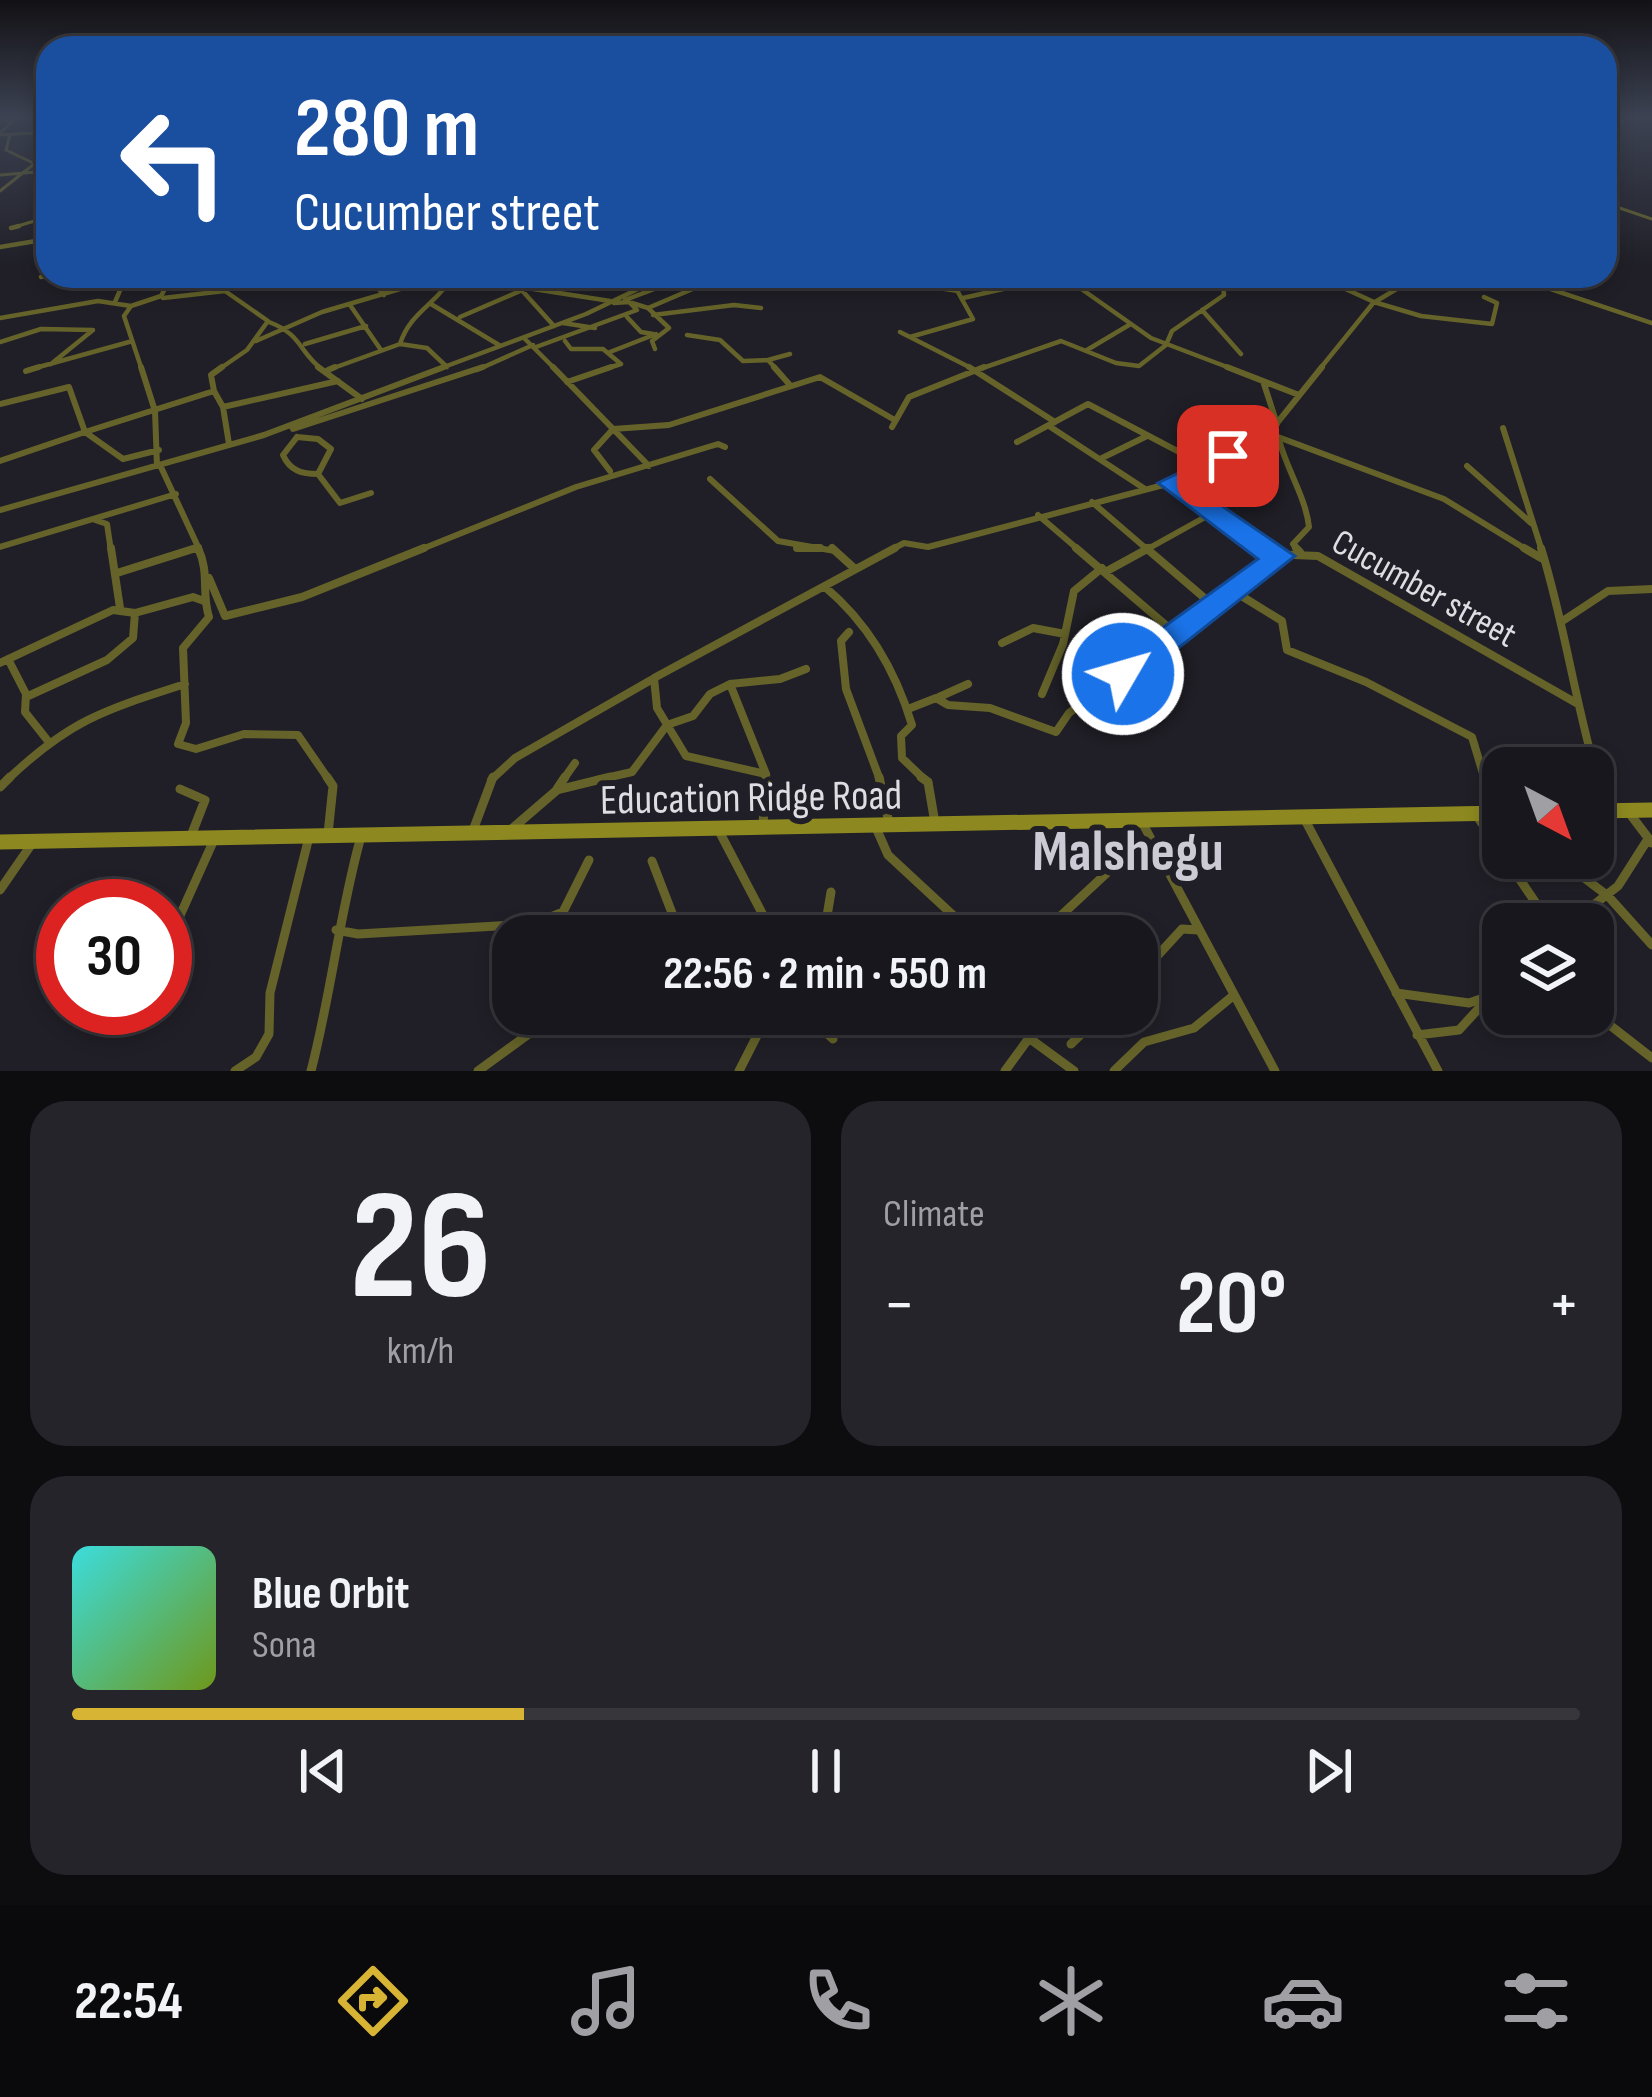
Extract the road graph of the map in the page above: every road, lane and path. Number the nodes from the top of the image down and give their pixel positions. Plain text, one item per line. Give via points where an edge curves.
1 (29, 166) edge
2 (24, 170) junction
3 (36, 170) edge
4 (0, 175) edge
5 (0, 191) edge
6 (1617, 207) edge
7 (1652, 216) edge
8 (36, 221) edge
9 (11, 228) dead end
10 (36, 241) edge
11 (0, 247) edge
12 (85, 288) edge
13 (121, 288) edge
14 (121, 288) edge
15 (166, 288) edge
16 (227, 288) edge
17 (378, 288) edge
18 (406, 288) edge
19 (443, 288) edge
20 (524, 288) edge
21 (526, 288) edge
22 (530, 288) edge
23 (641, 288) edge
24 (654, 288) edge
25 (695, 288) edge
26 (938, 288) edge
27 (956, 288) edge
28 (1008, 288) edge
29 (1079, 288) edge
30 (1221, 288) edge
31 (1343, 288) edge
32 (1402, 288) edge
33 (1548, 288) edge
34 (225, 291) junction
35 (958, 291) junction
36 (384, 295) junction
37 (1484, 296) dead end
38 (159, 298) junction
39 (963, 298) junction
40 (616, 301) junction
41 (115, 302) junction
42 (629, 302) junction
43 (1374, 302) junction
44 (430, 304) junction
45 (350, 305) junction
46 (131, 306) junction
47 (648, 308) junction
48 (761, 308) dead end
49 (1202, 310) junction
50 (653, 315) junction
51 (0, 317) edge
52 (460, 317) junction
53 (627, 317) junction
54 (268, 321) junction
55 (1652, 323) edge
56 (558, 324) junction
57 (1129, 325) junction
58 (366, 326) junction
59 (286, 327) junction
60 (598, 328) junction
61 (900, 332) dead end
62 (657, 334) junction
63 (686, 335) dead end
64 (524, 338) junction
65 (910, 338) junction
66 (565, 341) junction
67 (0, 342) edge
68 (129, 342) junction
69 (253, 342) junction
70 (304, 344) junction
71 (400, 344) junction
72 (502, 346) junction
73 (535, 346) junction
74 (1166, 346) junction
75 (655, 349) dead end
76 (381, 350) junction
77 (1087, 350) junction
78 (610, 352) junction
79 (790, 354) dead end
80 (1241, 354) dead end
81 (768, 360) junction
82 (51, 364) junction
83 (448, 367) junction
84 (328, 370) junction
85 (26, 371) dead end
86 (972, 373) junction
87 (338, 381) junction
88 (566, 382) junction
89 (1264, 384) junction
90 (784, 385) junction
91 (214, 391) junction
92 (383, 391) junction
93 (1299, 395) junction
94 (399, 397) junction
95 (362, 399) junction
96 (0, 404) edge
97 (223, 407) junction
98 (155, 411) junction
99 (1052, 424) junction
100 (1277, 424) junction
101 (1503, 428) dead end
102 (613, 429) junction
103 (294, 430) junction
104 (85, 432) junction
105 (1273, 435) junction
106 (1147, 436) junction
107 (1017, 442) dead end
108 (228, 446) junction
109 (725, 447) dead end
110 (159, 450) junction
111 (1100, 459) junction
112 (0, 461) edge
113 (158, 465) junction
114 (1204, 465) junction
115 (649, 466) junction
116 (1467, 466) dead end
117 (610, 471) dead end
118 (318, 474) junction
119 (710, 479) dead end
120 (1171, 483) junction
121 (1145, 489) junction
122 (371, 493) dead end
123 (176, 494) junction
124 (1092, 502) junction
125 (0, 510) edge
126 (1216, 511) junction
127 (1038, 515) junction
128 (94, 520) junction
129 (1534, 526) junction
130 (200, 547) junction
131 (0, 548) edge
132 (1145, 551) junction
133 (1300, 552) junction
134 (1281, 556) junction
135 (1544, 560) junction
136 (854, 568) junction
137 (1104, 569) junction
138 (117, 573) junction
139 (209, 578) junction
140 (825, 586) junction
141 (1652, 590) edge
142 (1235, 592) junction
143 (204, 602) junction
144 (1215, 607) junction
145 (119, 608) junction
146 (135, 613) junction
147 (1564, 620) junction
148 (849, 632) dead end
149 (1175, 633) junction
150 (1065, 634) junction
151 (1002, 643) dead end
152 (4, 661) edge
153 (806, 669) dead end
154 (654, 678) junction
155 (185, 684) junction
156 (730, 684) junction
157 (968, 684) dead end
158 (1042, 694) dead end
159 (26, 697) junction
160 (936, 698) junction
161 (1578, 704) junction
162 (908, 710) junction
163 (667, 725) junction
164 (48, 741) junction
165 (1587, 747) edge
166 (575, 763) dead end
167 (1482, 765) edge
168 (766, 774) junction
169 (0, 787) edge
170 (180, 789) dead end
171 (557, 790) junction
172 (1652, 810) edge
173 (1614, 811) edge
174 (1628, 811) junction
175 (1475, 813) junction
176 (1482, 813) edge
177 (1304, 818) junction
178 (1142, 821) junction
179 (935, 825) junction
180 (883, 826) junction
181 (763, 829) junction
182 (718, 830) junction
183 (509, 833) junction
184 (471, 834) junction
185 (361, 836) junction
186 (327, 837) junction
187 (309, 838) junction
188 (214, 839) junction
189 (190, 840) junction
190 (1650, 841) edge
191 (0, 842) edge
192 (33, 842) junction
193 (1155, 852) junction
194 (589, 860) dead end
195 (652, 861) dead end
196 (1586, 879) edge
197 (192, 888) edge
198 (0, 890) edge
199 (831, 892) dead end
200 (1608, 896) junction
201 (1536, 903) edge
202 (1598, 903) edge
203 (673, 915) edge
204 (763, 915) edge
205 (826, 915) edge
206 (952, 915) edge
207 (1063, 915) edge
208 (336, 930) junction
209 (1198, 930) junction
210 (1652, 945) edge
211 (1158, 955) edge
212 (1394, 993) junction
213 (1234, 995) junction
214 (1482, 998) edge
215 (1482, 1012) edge
216 (1614, 1028) edge
217 (527, 1035) edge
218 (757, 1035) edge
219 (828, 1035) edge
220 (1029, 1035) edge
221 (1081, 1035) edge
222 (1416, 1035) junction
223 (1029, 1038) junction
224 (832, 1039) dead end
225 (1071, 1045) dead end
226 (1652, 1058) edge
227 (235, 1071) edge
228 (311, 1071) edge
229 (478, 1071) edge
230 (739, 1071) edge
231 (1005, 1071) edge
232 (1074, 1071) edge
233 (1114, 1071) edge
234 (1275, 1071) edge
235 (1438, 1071) edge

1 - 2 street
2 - 3 street
2 - 4 street
2 - 5 street
6 - 7 street
8 - 9 street
10 - 11 street
12 - 13 street
14 - 41 street
15 - 38 street
16 - 34 street
17 - 36 street
18 - 36 street
19 - 44 street
20 - 52 street
21 - 56 street via 537,311
22 - 40 street
23 - 40 street
24 - 40 street
25 - 47 street
26 - 35 street
27 - 35 street
28 - 39 street
29 - 57 street
30 - 49 street
31 - 43 street
32 - 43 street
33 - 55 street
34 - 38 street
34 - 54 street
35 - 39 street
36 - 45 street
37 - 43 street via 1497,303 1492,324
38 - 46 street
39 - 65 street via 971,321
40 - 42 street
40 - 56 street
41 - 46 street
41 - 51 street
42 - 47 street
42 - 53 street via 638,310
43 - 93 street
44 - 52 street
44 - 71 street via 406,321
45 - 58 street
45 - 59 street
46 - 68 street via 124,316
47 - 50 street
48 - 50 street
49 - 74 street
49 - 80 street
50 - 62 street via 670,330
52 - 72 street via 485,343
53 - 60 street
53 - 62 street via 640,332
54 - 59 street
54 - 69 street
56 - 60 street
56 - 64 street
57 - 74 street
57 - 77 street
58 - 70 street
58 - 76 street
59 - 69 street
59 - 70 street
60 - 66 street
61 - 65 street
62 - 75 street
62 - 78 street
63 - 81 street via 720,340 743,361
64 - 72 street
64 - 73 street
65 - 86 street
66 - 73 street
66 - 78 street via 571,349
67 - 82 street via 41,328 93,330
68 - 82 street
68 - 98 street
69 - 91 street via 212,375
70 - 84 street via 311,362
71 - 76 street
71 - 83 street via 427,348
72 - 83 street
73 - 88 street
73 - 94 street
74 - 77 street via 1132,368
74 - 89 street
76 - 84 street
77 - 86 street via 1061,340
78 - 88 street via 621,364
79 - 81 street
81 - 90 street
82 - 85 street
83 - 92 street
84 - 87 street
86 - 90 street via 909,397 892,423 828,378
86 - 99 street via 1039,402
87 - 95 street
87 - 97 street
88 - 102 street
89 - 93 street
89 - 100 street
90 - 102 street via 669,425
91 - 97 street
91 - 98 street
92 - 94 street
92 - 95 street
93 - 100 street
94 - 103 street
95 - 103 street
96 - 104 street via 69,387
97 - 108 street
98 - 104 street
98 - 110 street
99 - 106 street via 1084,403
99 - 107 street
99 - 111 street
100 - 105 street
101 - 129 street, Cucumber street
102 - 115 street
102 - 117 street via 594,450
103 - 108 street
103 - 118 street via 331,449
103 - 118 street via 287,464
104 - 110 street via 123,459
104 - 112 street
105 - 114 street
105 - 133 street via 1310,517 1293,544
105 - 135 street via 1444,499
106 - 111 street
106 - 114 street
108 - 113 street
109 - 115 street
110 - 113 street
111 - 121 street
113 - 123 street
113 - 125 street
114 - 120 street
115 - 139 street via 302,596 225,616
116 - 129 street
118 - 122 street via 340,503
119 - 136 street via 785,549 830,546
120 - 121 street
120 - 126 street, Cucumber street
121 - 124 street
123 - 128 street
123 - 130 street
124 - 127 street
124 - 132 street
126 - 132 street
126 - 134 street, Cucumber street
127 - 136 street via 928,548 904,543
127 - 137 street
128 - 131 street
128 - 138 street via 107,524
129 - 135 street, Cucumber street
130 - 138 street
130 - 139 street
132 - 137 street
132 - 144 street
133 - 134 street, Cucumber street
133 - 161 street, Cucumber street via 1382,589
134 - 142 street
135 - 147 street, Cucumber street
136 - 140 street
137 - 149 street
137 - 150 street via 1074,591
138 - 145 street
139 - 143 street
140 - 154 street
140 - 162 street via 871,635
141 - 147 street via 1608,591
142 - 144 street
142 - 167 street via 1282,621 1287,650 1472,737
143 - 146 street via 193,597
143 - 155 street via 207,621 183,648
144 - 149 street
145 - 146 street
145 - 152 street
146 - 159 street via 133,638 107,660
147 - 161 street, Cucumber street
148 - 180 street via 841,641 842,692 888,799
149 - 160 street via 1056,732
150 - 151 street via 1033,628
150 - 158 street
152 - 159 street
153 - 156 street
154 - 163 street via 651,691
154 - 184 street via 515,758 493,778
155 - 164 street via 101,709
155 - 186 street via 183,748 244,734 301,738 333,786
156 - 163 street via 693,716
156 - 168 street
157 - 160 street
159 - 164 street via 25,712
160 - 162 street
161 - 165 street, Cucumber street
162 - 179 street via 912,725 900,753 928,782
163 - 168 street via 696,763
163 - 171 street via 632,772
164 - 169 street
166 - 171 street
168 - 181 street
170 - 189 street via 205,800
171 - 183 street
172 - 174 main road
173 - 174 main road
174 - 190 street
175 - 176 main road, Education Ridge Road
175 - 177 main road, Education Ridge Road
175 - 201 street
177 - 178 main road, Education Ridge Road
177 - 212 street
178 - 179 main road, Education Ridge Road
178 - 193 street
179 - 180 main road, Education Ridge Road
180 - 181 main road, Education Ridge Road
180 - 206 street via 879,844 894,865
181 - 182 main road, Education Ridge Road
182 - 183 main road, Education Ridge Road
182 - 204 street
183 - 184 main road, Education Ridge Road
184 - 185 main road, Education Ridge Road
185 - 186 main road, Education Ridge Road
185 - 208 street
186 - 187 main road, Education Ridge Road
187 - 188 main road, Education Ridge Road
187 - 227 street via 270,993 269,1034
188 - 189 main road, Education Ridge Road
188 - 197 street
189 - 192 main road, Education Ridge Road
190 - 200 street
191 - 192 main road, Education Ridge Road
192 - 198 street
193 - 207 street via 1109,872
193 - 209 street
194 - 208 street via 567,908 534,924
195 - 203 street
196 - 200 street
199 - 205 street
200 - 202 street
200 - 210 street
208 - 228 street
209 - 211 street via 1182,929
209 - 213 street
212 - 214 street
212 - 222 street
213 - 233 street via 1194,1028 1144,1042
213 - 234 street
215 - 222 street via 1450,1033
216 - 226 street
217 - 229 street
218 - 230 street
219 - 224 street
220 - 223 street
221 - 225 street
222 - 235 street
223 - 231 street
223 - 232 street

